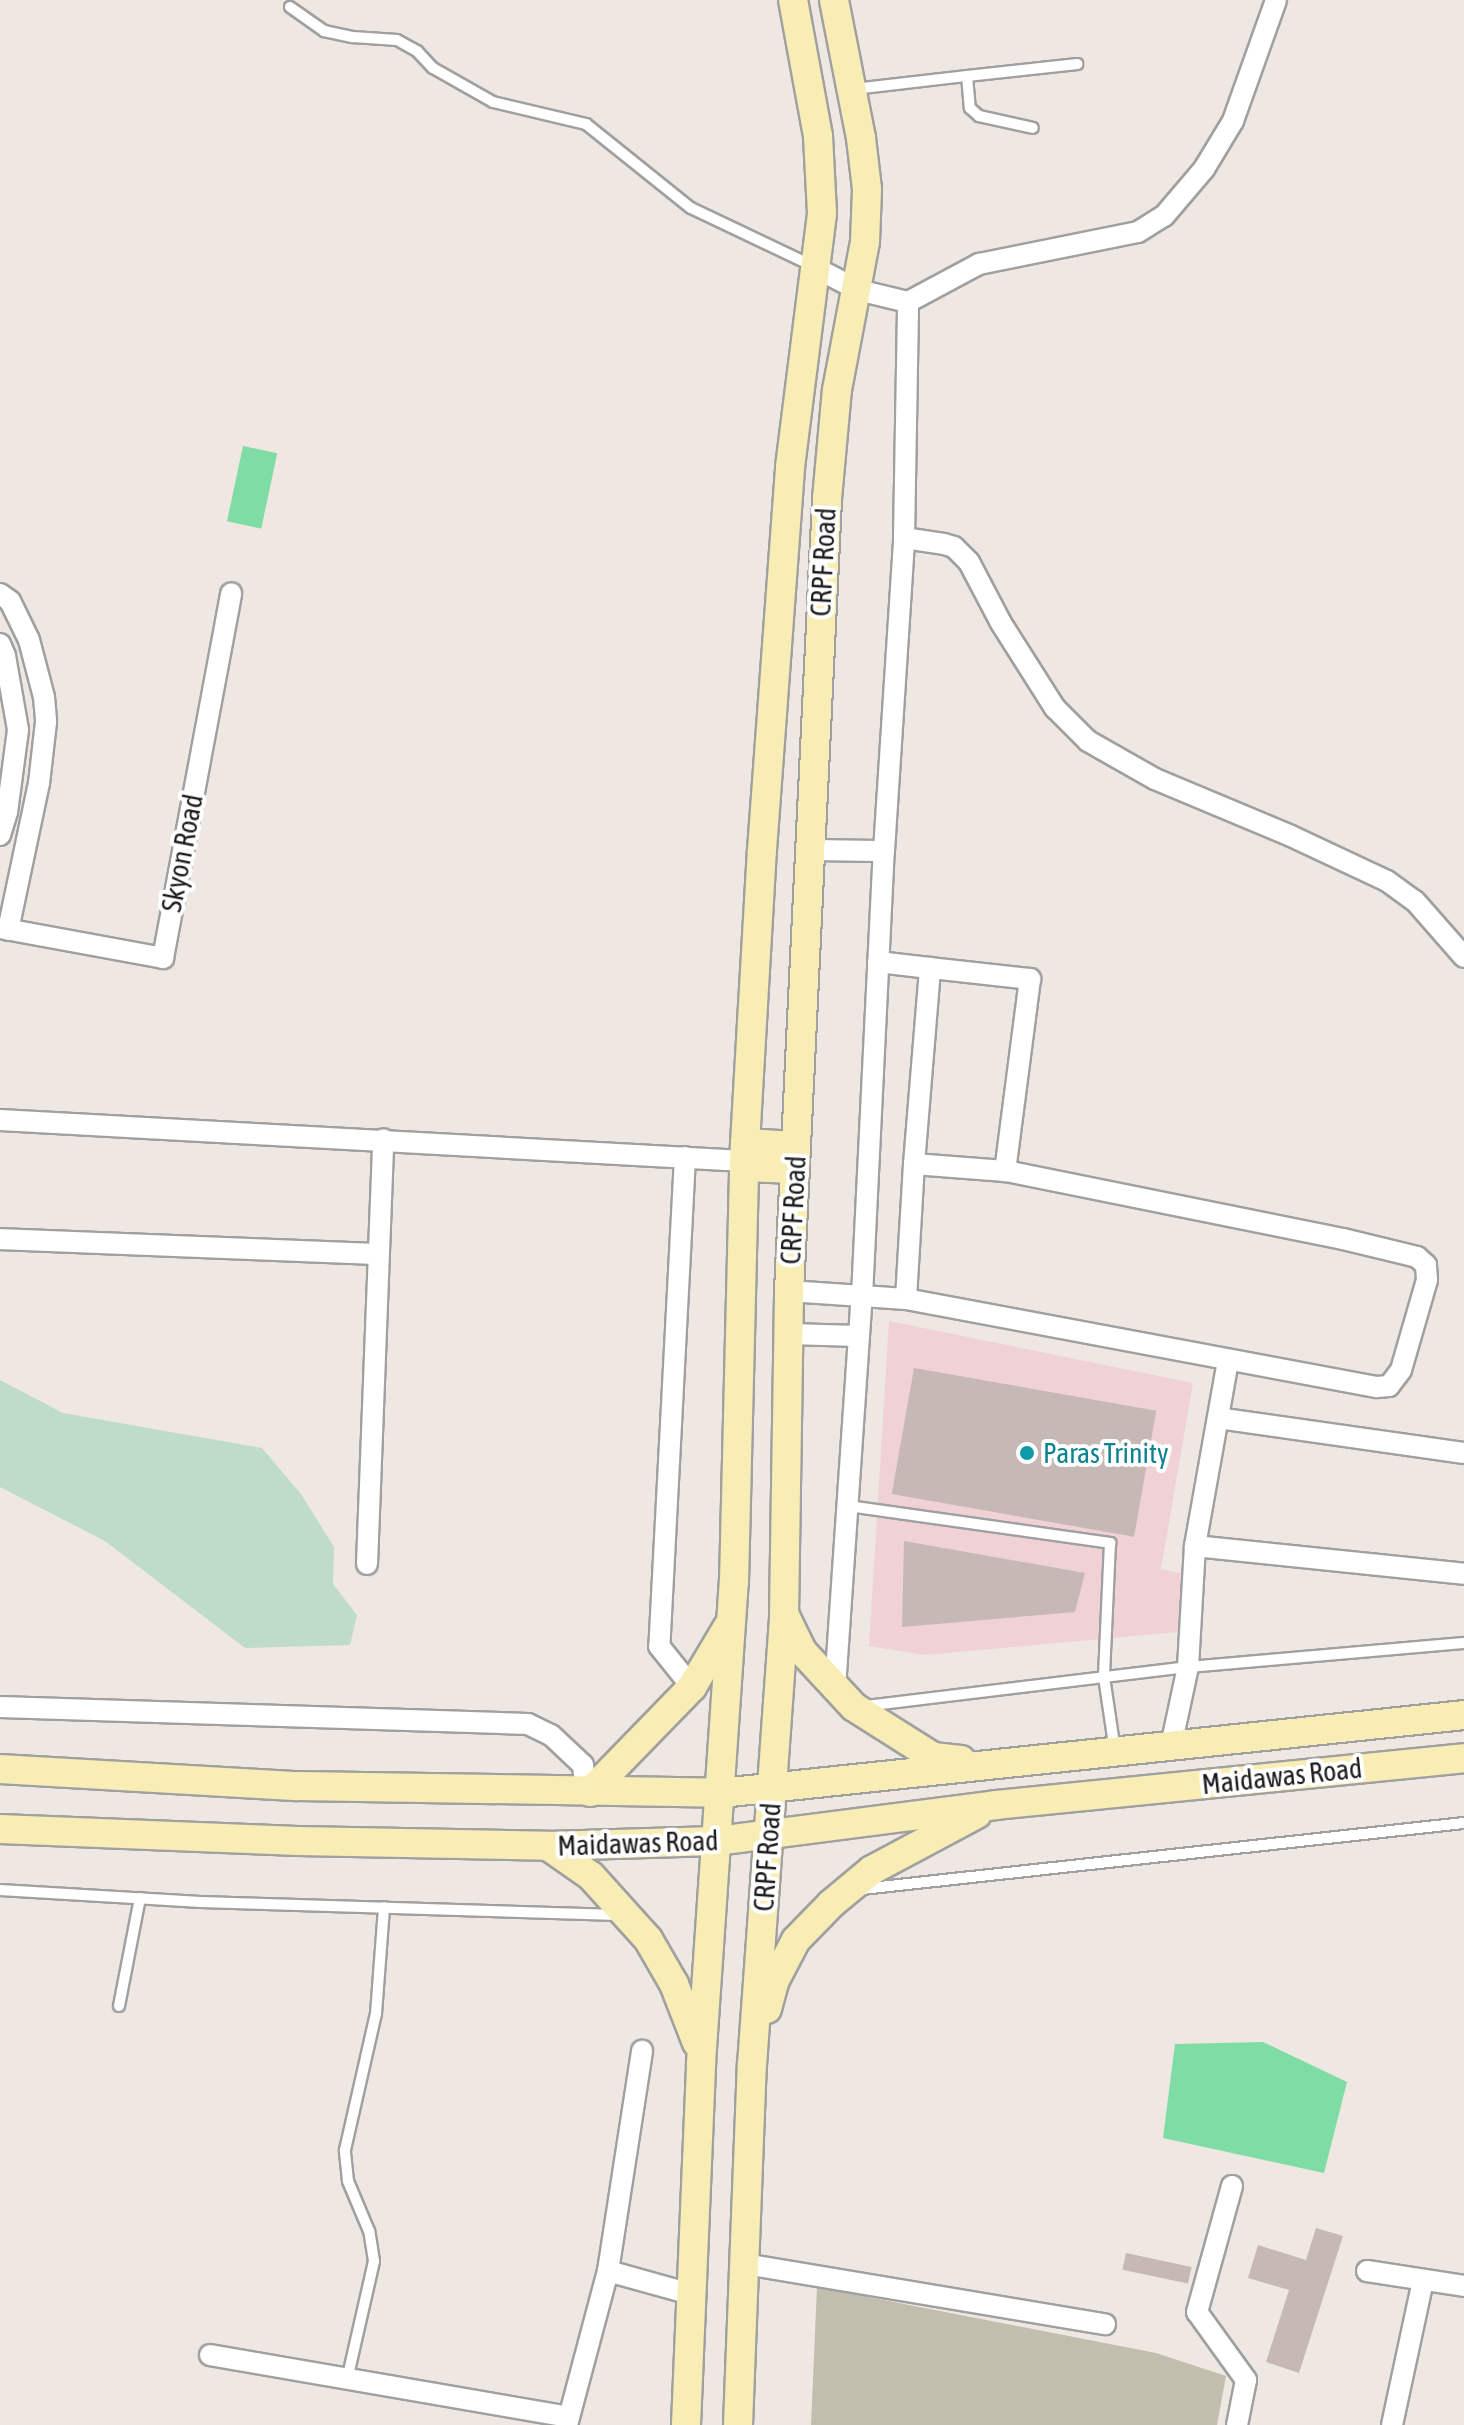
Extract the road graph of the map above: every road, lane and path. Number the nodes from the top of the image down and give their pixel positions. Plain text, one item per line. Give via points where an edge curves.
1 (793, 0) edge
2 (834, 0) edge
3 (1276, 0) edge
4 (290, 7) dead end
5 (1077, 64) dead end
6 (967, 76) junction
7 (852, 89) junction
8 (1033, 128) dead end
9 (814, 267) junction
10 (858, 290) junction
11 (908, 302) junction
12 (904, 538) junction
13 (231, 593) dead end
14 (0, 594) edge
15 (0, 644) edge
16 (0, 835) edge
17 (808, 850) junction
18 (884, 851) junction
19 (4, 929) edge
20 (1464, 957) edge
21 (878, 962) junction
22 (930, 968) junction
23 (0, 1120) edge
24 (383, 1139) junction
25 (685, 1157) junction
26 (744, 1157) junction
27 (795, 1158) junction
28 (914, 1164) junction
29 (1005, 1171) junction
30 (0, 1239) edge
31 (379, 1254) junction
32 (789, 1291) junction
33 (862, 1296) junction
34 (906, 1299) junction
35 (789, 1334) junction
36 (859, 1336) junction
37 (1228, 1361) junction
38 (1218, 1418) junction
39 (1464, 1453) edge
40 (848, 1506) junction
41 (1195, 1546) junction
42 (367, 1564) dead end
43 (1464, 1574) edge
44 (784, 1614) junction
45 (732, 1619) junction
46 (1464, 1643) edge
47 (1188, 1667) junction
48 (1104, 1677) junction
49 (692, 1687) junction
50 (844, 1698) junction
51 (0, 1707) edge
52 (1464, 1715) edge
53 (1171, 1746) junction
54 (1115, 1752) junction
55 (1464, 1758) edge
56 (997, 1764) junction
57 (0, 1769) edge
58 (772, 1790) junction
59 (588, 1792) junction
60 (721, 1793) junction
61 (996, 1805) junction
62 (1464, 1823) edge
63 (0, 1829) edge
64 (769, 1836) junction
65 (716, 1841) junction
66 (548, 1846) junction
67 (0, 1890) edge
68 (847, 1891) junction
69 (140, 1898) junction
70 (384, 1907) junction
71 (628, 1915) junction
72 (119, 2006) dead end
73 (642, 2051) dead end
74 (701, 2063) junction
75 (752, 2065) junction
76 (1232, 2186) dead end
77 (745, 2264) junction
78 (608, 2271) junction
79 (1367, 2271) dead end
80 (1423, 2280) junction
81 (1464, 2286) edge
82 (694, 2295) junction
83 (1105, 2324) dead end
84 (210, 2355) dead end
85 (347, 2380) junction
86 (568, 2421) edge
87 (686, 2425) edge
88 (738, 2425) edge
89 (1237, 2425) edge
90 (1392, 2425) edge

1 - 9 street via 818,136 822,213
2 - 7 street, CRPF Road
3 - 11 street via 1233,121 1204,169 1164,216 1138,232 979,264
4 - 9 lane via 324,31 397,40 493,102 586,124 691,208
5 - 6 lane
6 - 7 lane
6 - 8 lane via 970,108 979,116
7 - 10 street, CRPF Road via 867,189
9 - 10 street
9 - 26 street via 779,594
10 - 11 street
10 - 17 street, CRPF Road via 837,390 827,499
11 - 12 street
12 - 18 street
12 - 20 street via 944,544 962,554 1055,708 1088,741 1155,779 1387,881 1415,901
13 - 19 street, Skyon Road via 163,958
14 - 19 street, Skyon Road via 10,601 29,640 46,722 39,783
15 - 16 street via 18,730
17 - 18 street
17 - 27 street, CRPF Road
18 - 21 street
21 - 22 street
21 - 33 street
22 - 28 street
22 - 29 street via 1030,979
23 - 24 street
24 - 25 street
24 - 31 street
25 - 26 street
25 - 49 street via 659,1646
26 - 27 street
26 - 45 street
27 - 32 street, CRPF Road
28 - 29 street
28 - 34 street
29 - 37 street via 1343,1239 1417,1257 1426,1265 1427,1280 1401,1370 1389,1386
30 - 31 street
31 - 42 street
32 - 33 street
32 - 35 street, CRPF Road
33 - 34 street
33 - 36 street
34 - 37 street
35 - 36 street
35 - 44 street, CRPF Road
36 - 40 street
37 - 38 street
38 - 39 street
38 - 41 street
40 - 48 lane via 1110,1543
40 - 50 street
41 - 43 street
41 - 47 street
44 - 50 street via 802,1651
44 - 58 street, CRPF Road
45 - 49 street
45 - 60 street
46 - 47 lane
47 - 48 lane
47 - 53 street
48 - 50 lane
48 - 54 lane
49 - 59 street
50 - 56 street via 933,1757
51 - 59 street via 528,1724 551,1735 583,1765
52 - 53 street, Maidawas Road
53 - 54 street, Maidawas Road
54 - 56 street, Maidawas Road
55 - 61 street, Maidawas Road
56 - 58 street, Maidawas Road
57 - 59 street, Maidawas Road via 298,1786
58 - 60 street, Maidawas Road
58 - 64 street, CRPF Road
59 - 60 street, Maidawas Road
60 - 65 street
61 - 64 street, Maidawas Road
61 - 68 street via 872,1870
62 - 68 lane
63 - 66 street, Maidawas Road
64 - 65 street, Maidawas Road
64 - 75 street, CRPF Road
65 - 66 street, Maidawas Road
65 - 74 street
66 - 71 street via 591,1876
67 - 69 lane
68 - 75 street via 796,1940 774,1982
69 - 70 lane
69 - 72 lane
70 - 71 lane
70 - 85 lane via 376,2014 345,2150 348,2181 369,2231 374,2261
71 - 74 street via 674,1984 694,2028
73 - 78 street
74 - 82 street
75 - 77 street, CRPF Road
76 - 89 street via 1197,2312 1246,2380
77 - 83 street
77 - 88 street, CRPF Road
78 - 82 street
78 - 86 street
79 - 80 street
80 - 81 street
80 - 90 street
82 - 87 street
84 - 85 street
85 - 86 street

